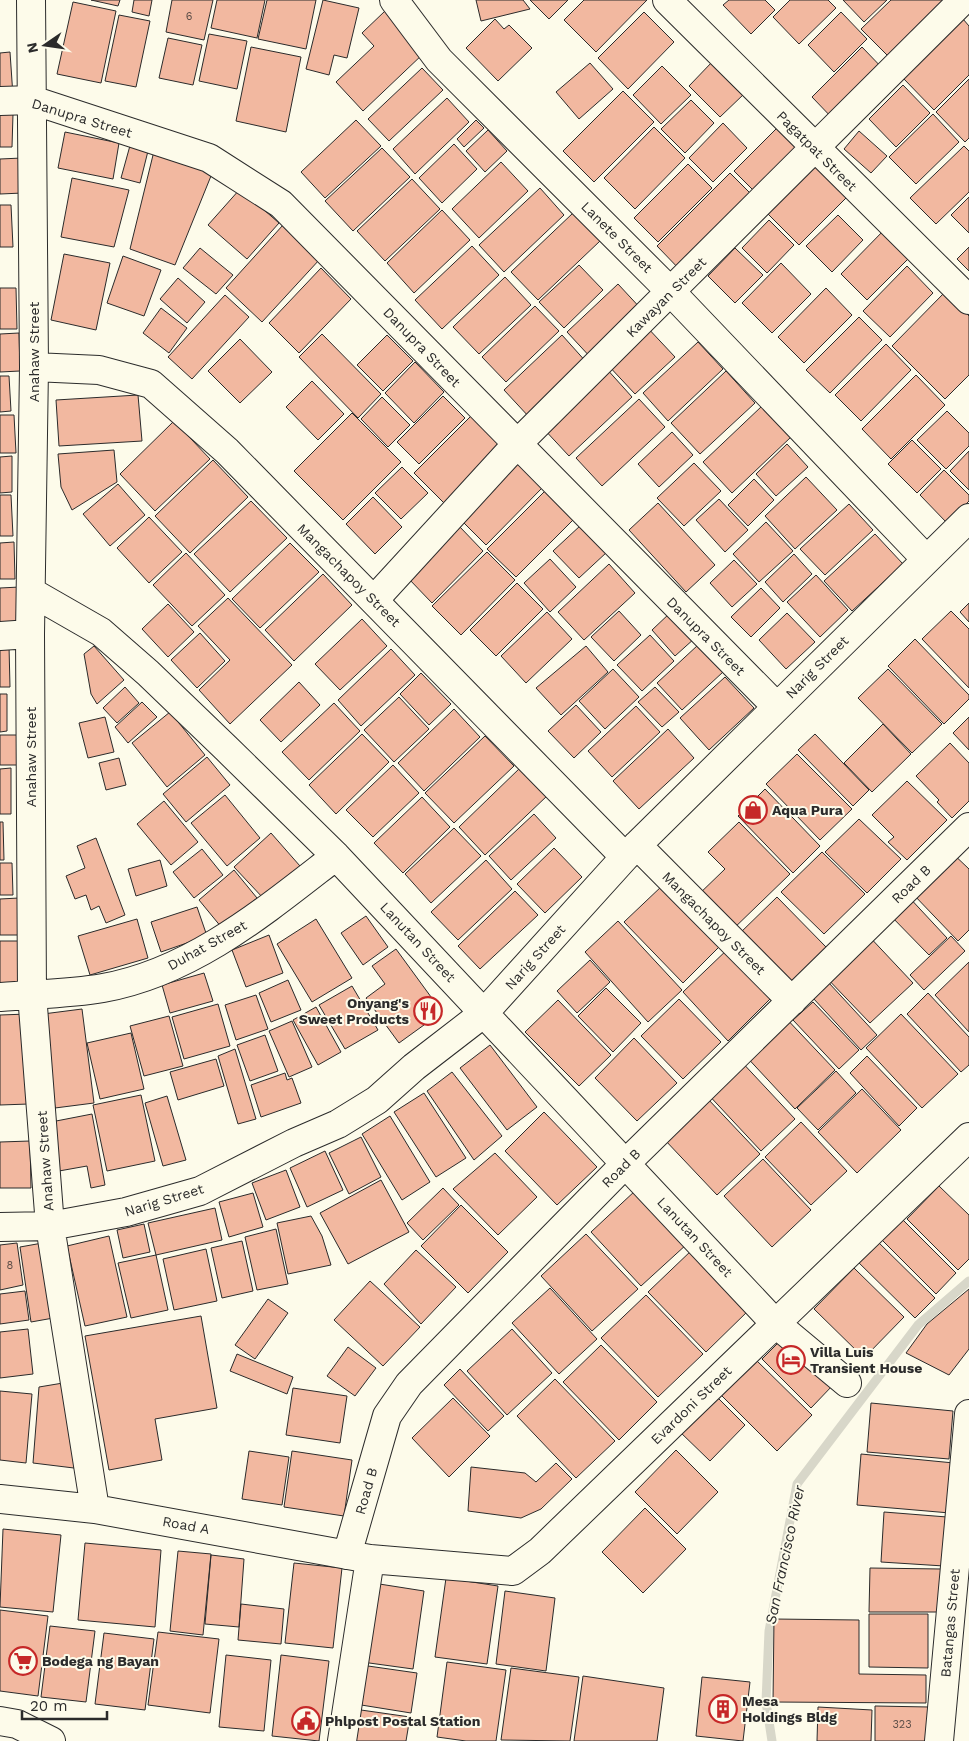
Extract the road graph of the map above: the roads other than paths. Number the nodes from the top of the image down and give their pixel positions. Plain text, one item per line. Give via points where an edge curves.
1 (31, 0) edge
2 (394, 0) edge
3 (667, 0) edge
4 (964, 2) edge
5 (32, 100) junction
6 (0, 101) edge
7 (815, 149) junction
8 (671, 292) junction
9 (969, 300) edge
10 (34, 367) junction
11 (517, 444) junction
12 (969, 518) edge
13 (926, 559) junction
14 (32, 593) junction
15 (374, 600) junction
16 (30, 634) junction
17 (0, 636) edge
18 (777, 707) junction
19 (969, 828) edge
20 (631, 851) junction
21 (336, 856) junction
22 (32, 994) junction
23 (0, 997) edge
24 (792, 1001) junction
25 (484, 1013) junction
26 (969, 1137) edge
27 (626, 1163) junction
28 (50, 1226) junction
29 (0, 1227) edge
30 (775, 1324) junction
31 (847, 1382) dead end
32 (969, 1414) edge
33 (0, 1499) edge
34 (95, 1509) junction
35 (359, 1557) junction
36 (0, 1721) edge
37 (51, 1741) edge
38 (342, 1741) edge
39 (939, 1741) edge

1 - 5 street, Anahaw Street
2 - 8 street, Lanete Street via 439,60
3 - 7 street, Pagatpat Street
4 - 7 street, Kawayan Street
5 - 6 street, Danupra Street
5 - 10 street, Anahaw Street
5 - 11 street, Danupra Street via 209,158 282,204
7 - 8 street, Kawayan Street
7 - 9 street, Pagatpat Street
8 - 11 street, Kawayan Street
8 - 13 street, Lanete Street
10 - 14 street, Anahaw Street
10 - 15 street, Mangachapoy Street via 99,370 151,384 227,451
11 - 15 street, Kawayan Street
11 - 18 street, Danupra Street
12 - 13 street, Narig Street
13 - 18 street, Narig Street
14 - 16 street, Anahaw Street
14 - 21 street, Lanutan Street via 100,632 148,673
15 - 20 street, Mangachapoy Street
16 - 17 street
16 - 22 street, Anahaw Street
18 - 20 street, Narig Street
19 - 24 street, Road B
20 - 24 street, Mangachapoy Street
20 - 25 street, Narig Street
21 - 22 street, Duhat Street via 255,919 192,956 152,974 103,988
21 - 25 street, Lanutan Street
22 - 23 street, Duhat Street
22 - 28 street, Anahaw Street
24 - 27 street, Road B
25 - 27 street, Lanutan Street
25 - 28 street, Narig Street via 377,1100 338,1124 263,1161 200,1191 126,1212
26 - 30 street, Evardoni Street
27 - 30 street, Lanutan Street
27 - 35 street, Road B via 404,1392 387,1416
28 - 29 street, Narig Street
28 - 34 street, Anahaw Street
30 - 31 street, Lanutan Street
30 - 35 street, Evardoni Street via 540,1552 513,1571
32 - 39 street, Batangas Street
33 - 34 street, Road A
34 - 35 street, Road A
35 - 38 street, Road B
36 - 37 street via 17,1724

